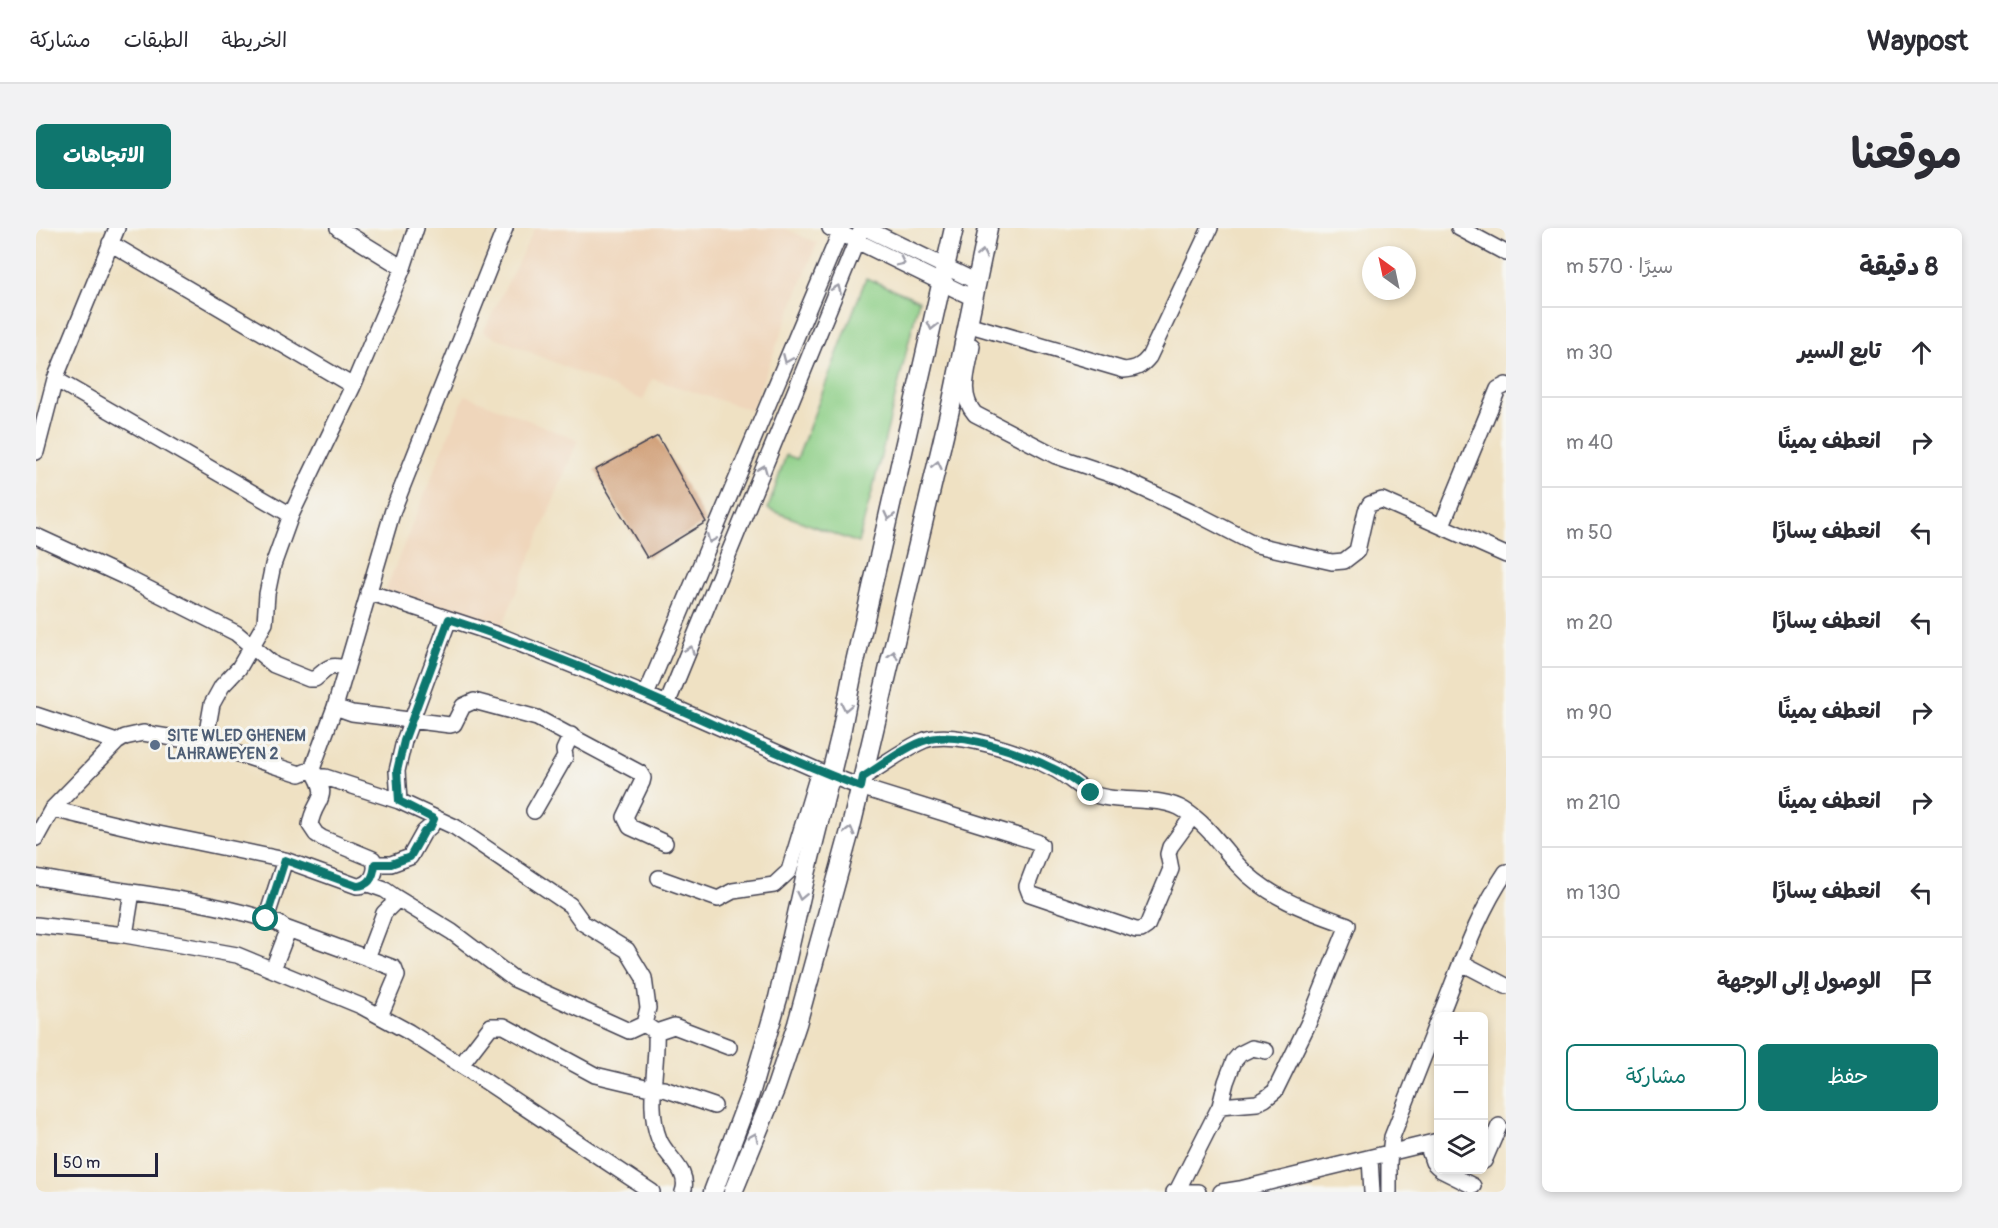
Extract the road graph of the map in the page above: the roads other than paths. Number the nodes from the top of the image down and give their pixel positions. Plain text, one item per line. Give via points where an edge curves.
1 (117, 228) edge
2 (338, 228) edge
3 (416, 228) edge
4 (505, 228) edge
5 (954, 228) edge
6 (988, 228) edge
7 (1210, 228) edge
8 (1459, 228) edge
9 (838, 230) edge
10 (861, 232) edge
11 (110, 243) junction
12 (1506, 253) edge
13 (403, 268) junction
14 (944, 274) junction
15 (975, 290) junction
16 (971, 325) junction
17 (56, 379) junction
18 (1506, 385) edge
19 (353, 386) junction
20 (43, 397) edge
21 (36, 452) edge
22 (291, 515) junction
23 (1442, 525) junction
24 (36, 536) edge
25 (1506, 555) edge
26 (368, 592) junction
27 (449, 619) junction
28 (253, 646) junction
29 (346, 668) junction
30 (646, 694) junction
31 (668, 704) junction
32 (335, 707) junction
33 (36, 715) edge
34 (413, 721) junction
35 (572, 735) junction
36 (117, 742) junction
37 (205, 743) junction
38 (314, 773) junction
39 (825, 773) junction
40 (862, 782) junction
41 (399, 801) junction
42 (52, 809) junction
43 (534, 811) dead end
44 (1192, 817) junction
45 (434, 819) junction
46 (36, 838) edge
47 (665, 843) dead end
48 (285, 860) junction
49 (375, 864) junction
50 (1506, 872) edge
51 (36, 877) edge
52 (659, 878) dead end
53 (368, 884) junction
54 (132, 892) junction
55 (395, 897) junction
56 (266, 919) junction
57 (36, 925) edge
58 (285, 928) junction
59 (125, 935) junction
60 (367, 958) junction
61 (1461, 963) junction
62 (273, 969) junction
63 (1506, 986) edge
64 (1441, 1012) edge
65 (380, 1016) junction
66 (650, 1028) junction
67 (1434, 1031) edge
68 (729, 1047) dead end
69 (1266, 1051) dead end
70 (461, 1065) junction
71 (654, 1089) junction
72 (714, 1106) dead end
73 (1220, 1106) junction
74 (1502, 1125) edge
75 (1433, 1142) edge
76 (1390, 1153) junction
77 (1488, 1153) edge
78 (1370, 1159) junction
79 (1434, 1163) edge
80 (1449, 1174) edge
81 (1478, 1174) edge
82 (1289, 1177) junction
83 (1472, 1189) edge
84 (652, 1192) edge
85 (684, 1192) edge
86 (713, 1192) edge
87 (733, 1192) edge
88 (1176, 1192) edge
89 (1198, 1192) edge
90 (1221, 1192) edge
91 (1295, 1192) edge
92 (1371, 1192) edge
93 (1389, 1192) edge

1 - 11 street
2 - 13 street
3 - 13 street
4 - 26 street via 393,510
5 - 14 street
15 -> 6 street
7 - 16 street via 1149,357 1135,369 1124,370
8 - 12 street
9 - 10 street
9 -> 30 street
10 - 14 street
31 -> 10 street
11 - 17 street
11 - 19 street
13 - 19 street
14 - 15 street
14 -> 39 street
15 - 16 street
16 - 23 street via 964,394 975,414 1056,456 1118,477 1257,545 1332,562 1344,561 1357,551 1370,504 1382,500
40 -> 16 street
17 - 20 street
17 - 22 street
18 - 23 street via 1498,389
19 - 22 street
20 - 21 street
22 - 28 street via 273,566 265,623
23 - 25 street
24 - 28 street via 169,598
26 - 27 street
26 - 29 street
27 - 30 street
27 - 34 street
28 - 29 street via 274,665 309,679 315,679 326,668
28 - 37 street via 212,704
29 - 32 street
30 - 31 street
31 - 39 street
32 - 34 street
32 - 38 street
33 - 36 street
34 - 35 street via 454,724 463,706 474,701 537,718
34 - 41 street via 397,771
35 - 43 street via 564,750 566,758
35 - 47 street via 640,774 642,782 625,817 626,823
36 - 37 street via 143,733
36 - 42 street
37 - 38 street via 300,774
38 - 41 street
38 - 49 street via 322,794 310,822 312,830 322,838 367,855
39 - 40 street
39 - 52 street via 792,866 780,881 768,887 733,891 718,899
39 -> 86 street via 781,987 750,1094
40 - 44 street via 926,740 959,738 1053,768 1091,793 1162,803 1183,809
40 - 44 street via 1037,842 1041,849 1027,886 1030,894 1141,930 1147,926 1171,869 1170,847
87 -> 40 street via 797,1024
41 - 45 street
42 - 46 street
42 - 48 street
44 - 73 street via 1260,885 1287,902 1348,925 1308,1024 1275,1091 1257,1103
45 - 49 street via 410,857 391,864
45 - 66 street via 455,827 570,905 583,922 627,950 644,978
48 - 53 street via 357,886
48 - 56 street
49 - 53 street
50 - 61 street via 1479,919
51 - 54 street
53 - 55 street
54 - 56 street via 225,907
54 - 59 street
55 - 60 street via 384,913
55 - 66 street via 452,932 514,979 629,1031
56 - 58 street
57 - 59 street
58 - 60 street
58 - 62 street
59 - 62 street via 237,955
60 - 65 street via 397,972
61 - 63 street
61 - 64 street
62 - 65 street
65 - 70 street
66 - 68 street via 674,1026
66 - 71 street
67 - 76 street via 1398,1121
69 - 73 street via 1252,1048 1234,1060
70 - 71 street via 490,1026 504,1026 595,1075
70 - 84 street
71 - 72 street
71 - 85 street via 654,1121 659,1141 682,1172
73 - 88 street
74 - 77 street
75 - 76 street
75 - 79 street
76 - 78 street
76 - 93 street
78 - 82 street
78 - 92 street
80 - 83 street
81 - 83 street
82 - 90 street
82 - 91 street
88 - 89 street

